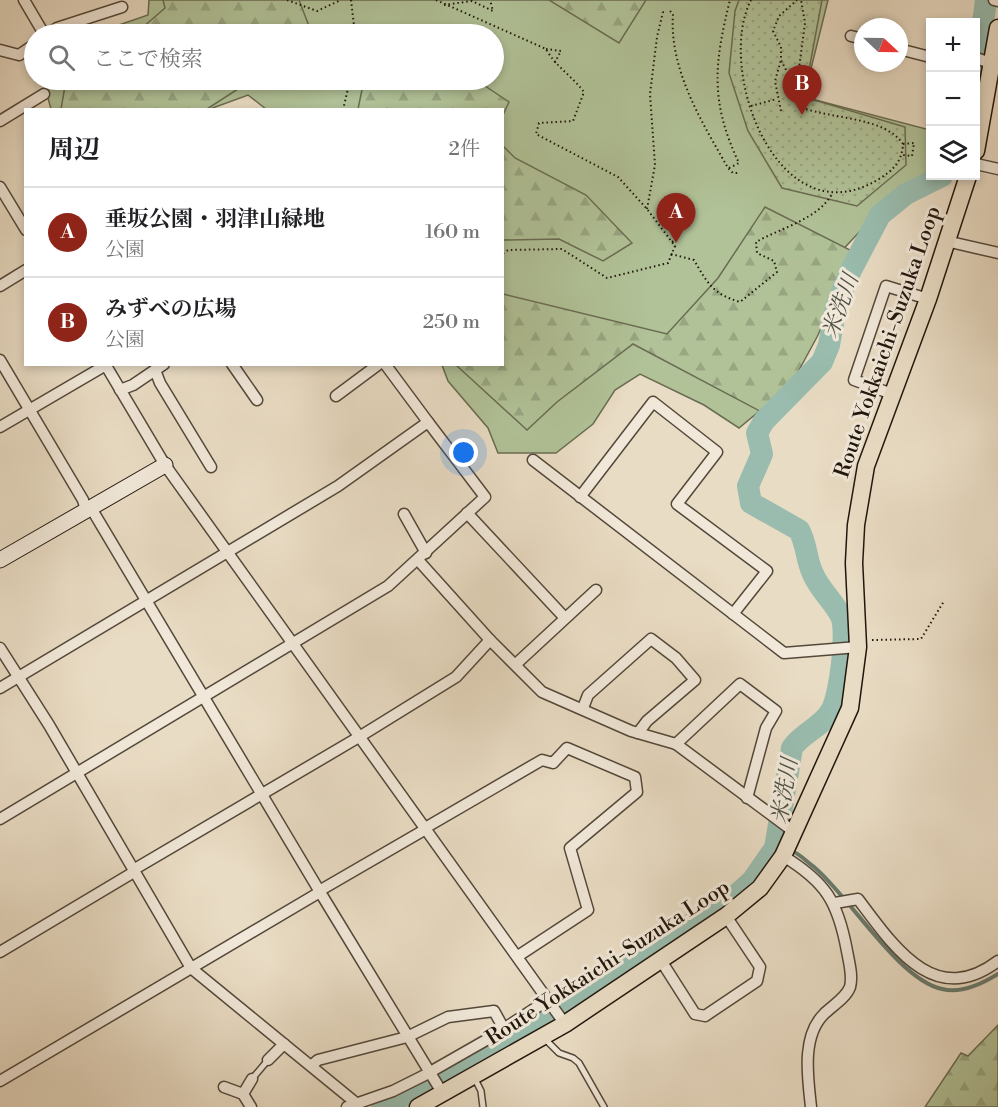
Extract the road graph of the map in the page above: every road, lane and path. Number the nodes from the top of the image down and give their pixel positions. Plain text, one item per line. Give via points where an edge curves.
1 (24, 0) edge
2 (287, 0) edge
3 (341, 0) edge
4 (351, 0) edge
5 (436, 0) edge
6 (490, 0) edge
7 (730, 0) edge
8 (751, 0) edge
9 (799, 0) edge
10 (444, 4) junction
11 (122, 7) dead end
12 (661, 10) dead end
13 (669, 11) dead end
14 (40, 24) edge
15 (69, 24) edge
16 (354, 24) edge
17 (489, 24) edge
18 (998, 28) edge
19 (504, 30) edge
20 (851, 36) dead end
21 (854, 37) edge
22 (546, 49) junction
23 (0, 50) edge
24 (908, 51) edge
25 (24, 52) edge
26 (926, 56) edge
27 (781, 60) junction
28 (985, 62) edge
29 (554, 64) junction
30 (348, 90) edge
31 (796, 91) junction
32 (44, 94) dead end
33 (777, 99) junction
34 (751, 106) junction
35 (343, 108) edge
36 (781, 111) dead end
37 (0, 121) edge
38 (978, 126) edge
39 (903, 144) junction
40 (903, 155) junction
41 (980, 165) edge
42 (728, 168) junction
43 (998, 169) edge
44 (740, 173) dead end
45 (967, 180) edge
46 (0, 187) edge
47 (832, 194) junction
48 (647, 209) junction
49 (24, 225) edge
50 (679, 236) dead end
51 (946, 241) junction
52 (672, 242) junction
53 (504, 253) edge
54 (998, 253) edge
55 (671, 254) junction
56 (24, 271) edge
57 (0, 285) edge
58 (928, 299) junction
59 (0, 360) edge
60 (103, 366) edge
61 (106, 366) edge
62 (161, 366) edge
63 (235, 366) edge
64 (376, 366) edge
65 (386, 366) edge
66 (120, 390) junction
67 (892, 394) junction
68 (336, 396) dead end
69 (257, 400) dead end
70 (30, 410) junction
71 (428, 422) junction
72 (0, 427) edge
73 (533, 460) dead end
74 (165, 465) junction
75 (211, 467) dead end
76 (580, 497) junction
77 (88, 509) junction
78 (467, 513) junction
79 (404, 514) dead end
80 (229, 552) junction
81 (422, 556) junction
82 (0, 560) edge
83 (596, 590) dead end
84 (146, 601) junction
85 (944, 601) dead end
86 (734, 614) junction
87 (565, 618) junction
88 (490, 640) junction
89 (293, 643) junction
90 (856, 645) junction
91 (0, 648) edge
92 (516, 664) junction
93 (18, 677) junction
94 (0, 687) edge
95 (202, 698) junction
96 (583, 708) junction
97 (638, 733) junction
98 (359, 737) junction
99 (676, 744) junction
100 (76, 774) junction
101 (261, 796) junction
102 (747, 798) junction
103 (0, 819) edge
104 (426, 828) junction
105 (787, 846) junction
106 (133, 871) junction
107 (319, 892) junction
108 (837, 902) junction
109 (726, 916) junction
110 (0, 952) edge
111 (518, 956) junction
112 (660, 959) junction
113 (998, 961) edge
114 (191, 968) junction
115 (549, 1001) junction
116 (563, 1021) junction
117 (504, 1029) junction
118 (407, 1037) junction
119 (542, 1037) junction
120 (284, 1044) junction
121 (267, 1060) joint
122 (312, 1065) junction
123 (431, 1071) junction
124 (474, 1077) junction
125 (252, 1078) joint
126 (0, 1082) edge
127 (224, 1087) dead end
128 (442, 1093) junction
129 (243, 1094) junction
130 (354, 1105) edge
131 (251, 1107) edge
132 (418, 1107) edge
133 (483, 1107) edge
134 (604, 1107) edge
135 (811, 1107) edge

1 - 14 street
2 - 3 path via 317,11
4 - 16 path
5 - 10 path
6 - 10 path via 493,11 472,2
7 - 42 path via 720,37 716,87 723,125 740,163
8 - 34 path via 744,14 741,48 745,89
9 - 27 path via 779,16 773,31 782,47
9 - 31 path via 805,23
10 - 17 path
11 - 15 street
12 - 48 path via 650,94 655,165
13 - 42 path via 673,14 689,98
18 - 28 main road
19 - 22 path
20 - 21 street
22 - 29 path
22 - 29 path via 561,51
23 - 25 street via 19,55
24 - 26 street
27 - 31 path
27 - 33 path via 775,81
28 - 38 main road
29 - 48 path via 573,77 584,92 573,121 539,123 536,134 618,177
30 - 35 path
31 - 39 path via 803,108 822,116 887,128
32 - 37 street
33 - 34 path
33 - 36 path
34 - 47 path via 774,157 786,172 799,183
39 - 40 path
39 - 40 path via 914,143 912,156
40 - 47 path via 887,174 871,184
41 - 43 street
42 - 44 path
45 - 51 main road, Route Yokkaichi-Suzuka Loop
46 - 49 street
47 - 55 path via 816,214 756,242 757,253 774,261 777,272 740,302 722,296 706,281 694,260
48 - 52 path
50 - 52 path
51 - 54 street
51 - 58 main road, Route Yokkaichi-Suzuka Loop
52 - 55 path via 675,246
53 - 55 path via 562,249 607,278 668,263
56 - 57 street
58 - 67 main road, Route Yokkaichi-Suzuka Loop
58 - 67 street via 886,286 854,380
59 - 70 street
60 - 70 street
61 - 66 street
62 - 66 street
62 - 75 street via 160,383
63 - 69 street
64 - 68 street
65 - 71 street
66 - 74 street
67 - 90 main road, Route Yokkaichi-Suzuka Loop via 866,466 859,498 854,563
70 - 72 street
70 - 77 street
71 - 78 street via 485,497
71 - 80 street via 338,486
73 - 76 street
74 - 77 street
74 - 80 street
76 - 86 street
76 - 86 street via 653,402 717,453 677,504 767,572
77 - 82 street
77 - 84 street
78 - 81 street
78 - 87 street
79 - 81 street
80 - 84 street
80 - 89 street
81 - 88 street
81 - 89 street via 388,586
83 - 87 street
84 - 93 street
84 - 95 street
85 - 90 path via 921,639
86 - 90 street via 784,653
87 - 92 street
88 - 92 street
88 - 98 street via 456,677
89 - 95 street
89 - 98 street
90 - 105 main road, Route Yokkaichi-Suzuka Loop via 850,708
91 - 93 street
92 - 96 street via 542,692
93 - 94 street
93 - 100 street
95 - 100 street
95 - 101 street
96 - 97 street
96 - 97 street via 588,694 651,639 676,658 694,680
97 - 99 street
98 - 101 street
98 - 104 street
99 - 102 street
99 - 102 street via 740,684 776,711 766,728
100 - 103 street
100 - 106 street
101 - 106 street
101 - 107 street
102 - 105 street via 771,816
104 - 107 street
104 - 111 street
104 - 111 street via 542,760 553,763 567,748 635,777 637,792 570,848 588,910
105 - 108 street
105 - 109 main road, Route Yokkaichi-Suzuka Loop via 759,888
106 - 110 street
106 - 114 street
107 - 114 street
107 - 118 street
108 - 113 street via 858,899 896,946 936,978 970,978
108 - 135 street via 850,983 843,997 820,1018 813,1035 808,1066
109 - 112 main road, Route Yokkaichi-Suzuka Loop
109 - 112 street via 760,967 757,981 705,1016 695,1014
111 - 115 street
112 - 116 main road, Route Yokkaichi-Suzuka Loop
114 - 120 street
114 - 126 street
115 - 116 street
115 - 117 street
116 - 119 main road, Route Yokkaichi-Suzuka Loop
117 - 118 street via 494,1011 448,1017
117 - 123 street
118 - 122 street via 318,1060
118 - 123 street
119 - 124 main road, Route Yokkaichi-Suzuka Loop
119 - 134 lane via 559,1053 579,1063
120 - 121 street
120 - 122 street
121 - 125 lane
122 - 130 street
123 - 128 street
123 - 130 street
124 - 128 main road, Route Yokkaichi-Suzuka Loop
124 - 133 lane
125 - 129 street
127 - 129 street
128 - 132 main road, Route Yokkaichi-Suzuka Loop
129 - 131 street

